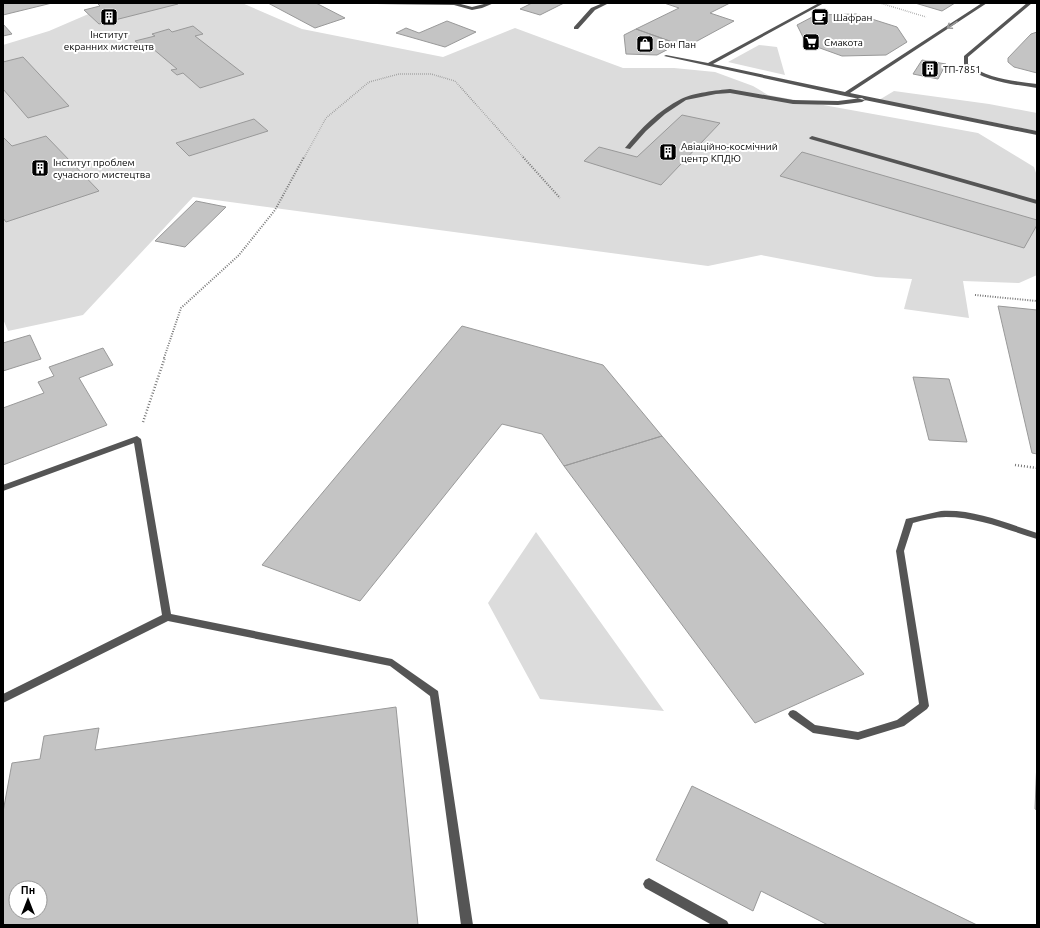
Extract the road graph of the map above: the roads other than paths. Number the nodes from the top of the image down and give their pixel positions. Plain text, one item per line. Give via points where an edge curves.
1 (377, 3) edge
2 (419, 3) edge
3 (425, 3) edge
4 (492, 3) edge
5 (607, 3) edge
6 (822, 3) edge
7 (985, 3) edge
8 (1030, 3) edge
9 (454, 4) edge
10 (576, 28) dead end
11 (666, 56) dead end
12 (708, 65) junction
13 (1037, 86) edge
14 (845, 94) junction
15 (869, 99) junction
16 (1037, 133) edge
17 (812, 138) dead end
18 (628, 148) dead end
19 (1037, 202) edge
20 (3, 488) edge
21 (1037, 536) edge
22 (167, 617) junction
23 (3, 700) edge
24 (793, 714) dead end
25 (649, 884) dead end
26 (467, 925) edge
27 (723, 925) edge

1 - 3 lane
2 - 3 lane
3 - 9 lane
4 - 9 lane via 479,9 467,9
5 - 10 lane via 593,9
6 - 12 lane
7 -> 14 lane
8 - 13 lane via 966,57 966,64 974,72 990,77
11 - 12 lane
12 - 14 lane
14 - 15 lane
15 - 16 lane
15 - 18 lane via 838,103 793,102 730,92 690,97 663,113
17 - 19 lane
20 - 22 lane via 137,439
21 - 24 lane via 952,514 932,515 909,521 900,551 924,706 900,723 858,736 813,729
22 - 23 lane
22 - 26 lane via 392,663 435,694
25 - 27 lane

